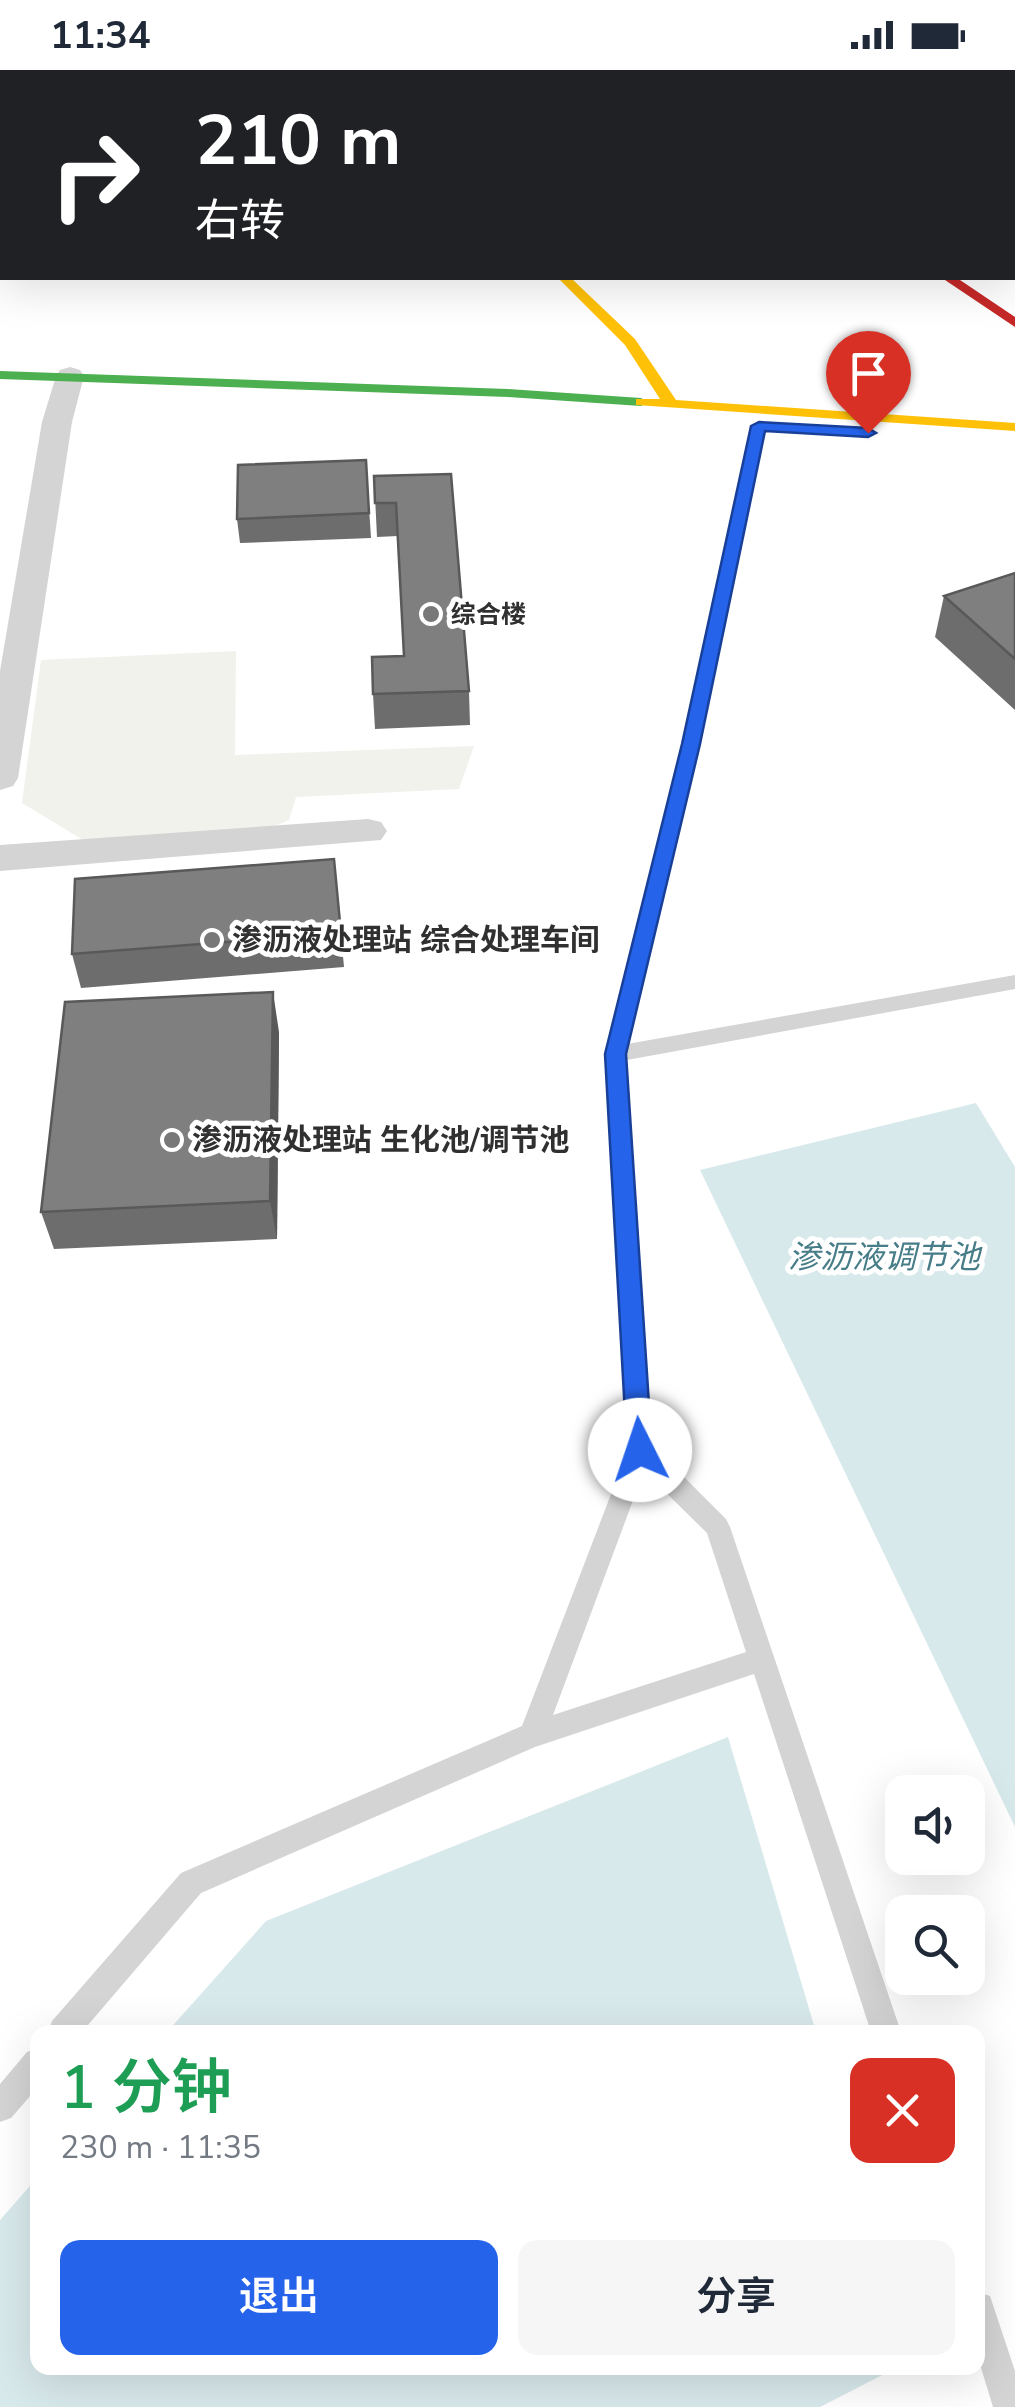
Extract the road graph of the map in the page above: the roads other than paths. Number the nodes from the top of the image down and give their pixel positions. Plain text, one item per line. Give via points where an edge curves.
1 (566, 280) edge
2 (953, 280) edge
3 (1015, 324) edge
4 (0, 375) edge
5 (66, 384) junction
6 (0, 390) edge
7 (671, 404) junction
8 (759, 426) junction
9 (1015, 427) edge
10 (1015, 442) edge
11 (11, 643) edge
12 (0, 778) edge
13 (368, 831) dead end
14 (0, 858) edge
15 (1015, 982) edge
16 (616, 1054) junction
17 (640, 1450) junction
18 (762, 1659) junction
19 (532, 1734) junction
20 (69, 2025) edge
21 (884, 2025) edge
22 (30, 2071) edge
23 (0, 2106) edge
24 (985, 2330) edge
25 (1010, 2407) edge

1 - 7 main road via 630,342
2 - 3 main road
4 - 5 main road
5 - 6 main road
5 - 7 main road
5 - 8 main road
5 - 11 street
7 - 9 main road
8 - 10 main road
8 - 16 main road
11 - 12 street
13 - 14 street
15 - 16 lane
16 - 17 main road
17 - 18 lane via 717,1527
17 - 19 lane
18 - 19 lane
18 - 21 lane
19 - 20 lane via 191,1883
22 - 23 lane
24 - 25 lane

